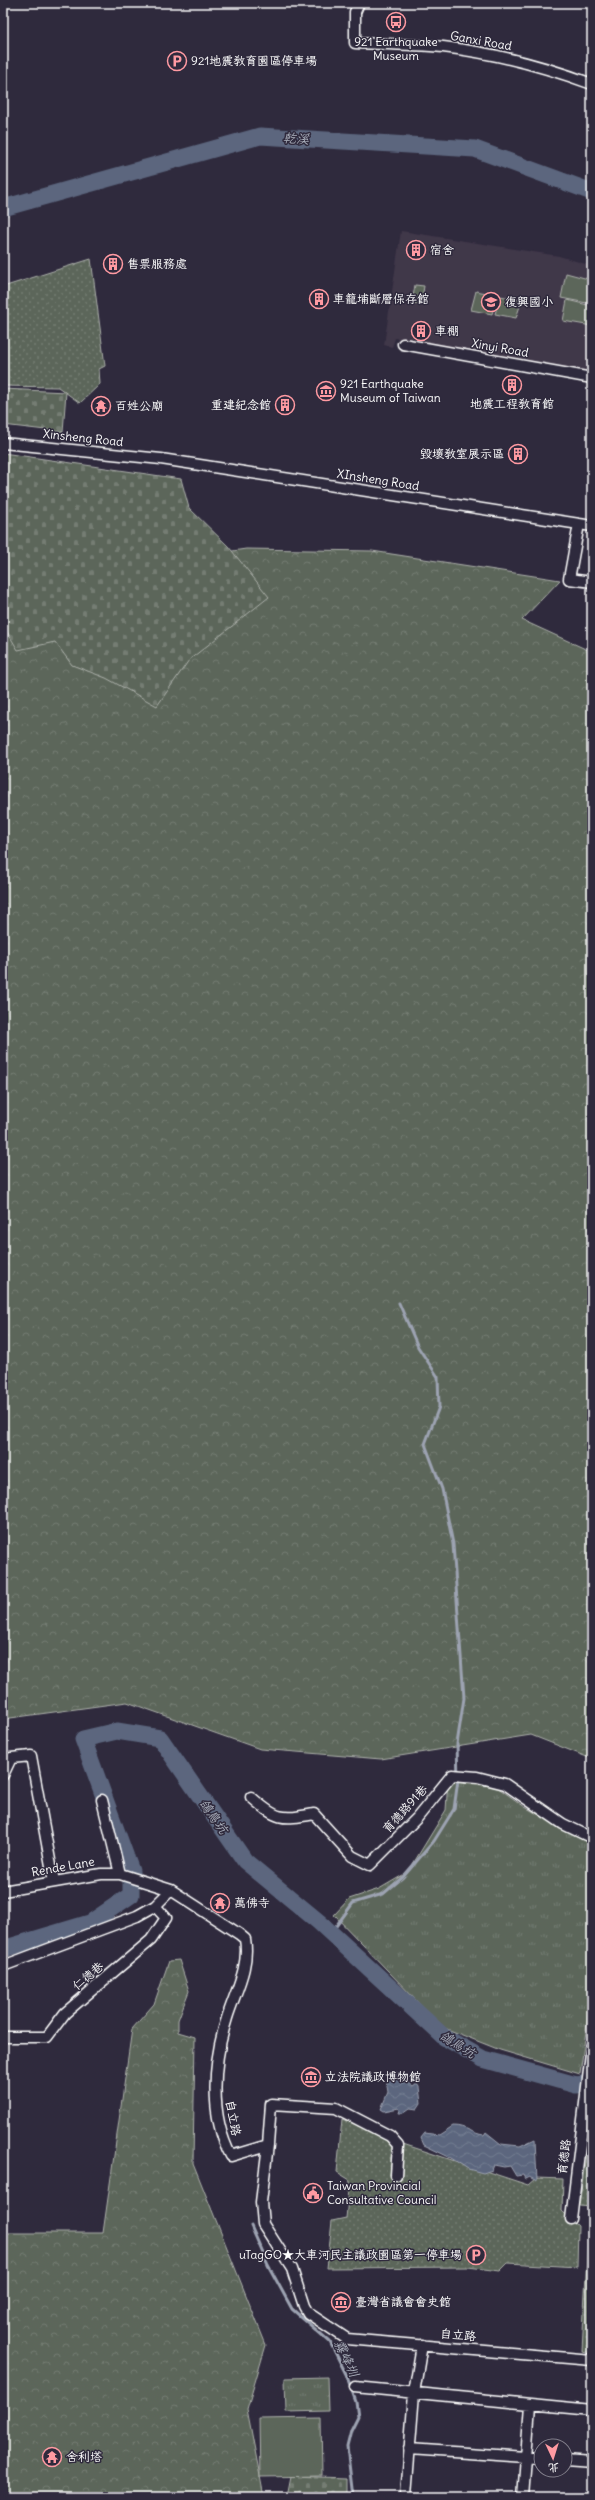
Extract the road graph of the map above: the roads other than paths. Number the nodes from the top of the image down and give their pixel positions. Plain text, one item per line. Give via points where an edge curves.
1 (359, 3) edge
2 (592, 84) edge
3 (403, 344) dead end
4 (592, 378) edge
5 (3, 443) edge
6 (580, 524) junction
7 (592, 526) edge
8 (592, 582) edge
9 (3, 1775) edge
10 (251, 1797) dead end
11 (102, 1800) dead end
12 (592, 1838) edge
13 (124, 1875) junction
14 (54, 1882) junction
15 (167, 1889) junction
16 (3, 1891) edge
17 (155, 1906) junction
18 (3, 1966) edge
19 (3, 2037) edge
20 (592, 2045) edge
21 (268, 2146) junction
22 (396, 2175) dead end
23 (571, 2219) dead end
24 (422, 2345) junction
25 (592, 2360) edge
26 (356, 2387) dead end
27 (414, 2393) junction
28 (530, 2405) junction
29 (592, 2410) edge
30 (409, 2449) junction
31 (527, 2457) junction
32 (533, 2457) edge
33 (573, 2461) edge
34 (592, 2462) edge
35 (409, 2497) edge
36 (523, 2497) edge

1 - 2 street, Ganxi Road via 356,12 355,43 443,47 475,52 535,65
3 - 4 street, Xinyi Road
5 - 6 street, Xinsheng Road via 161,459
6 - 7 street
6 - 8 street via 569,579
9 - 14 street via 11,1758 31,1756
10 - 12 street, 育德路91巷 via 264,1808 285,1819 314,1814 352,1856 370,1865 417,1818 452,1775 477,1777 505,1784 564,1824
11 - 13 street
13 - 14 street, Rende Lane via 101,1874
13 - 15 street, Rende Lane
14 - 16 street, Rende Lane
15 - 17 street
15 - 21 street, 自立路 via 245,1939 247,1950 244,1968 226,2019 219,2053 215,2098 223,2140 231,2156
17 - 18 street via 137,1916
17 - 19 street, 仁德巷 via 166,1918 151,1940 65,2013 47,2037
20 - 23 street, 育德路
21 - 22 street via 271,2104 336,2108 390,2136 398,2145
21 - 24 street, 自立路 via 260,2202 262,2224 292,2269 308,2313 347,2339
24 - 25 street, 自立路
24 - 27 street
26 - 27 street
27 - 28 street
27 - 30 street
28 - 29 street
28 - 31 street
30 - 31 street
30 - 35 street via 406,2495
31 - 32 street
31 - 36 street
33 - 34 street

